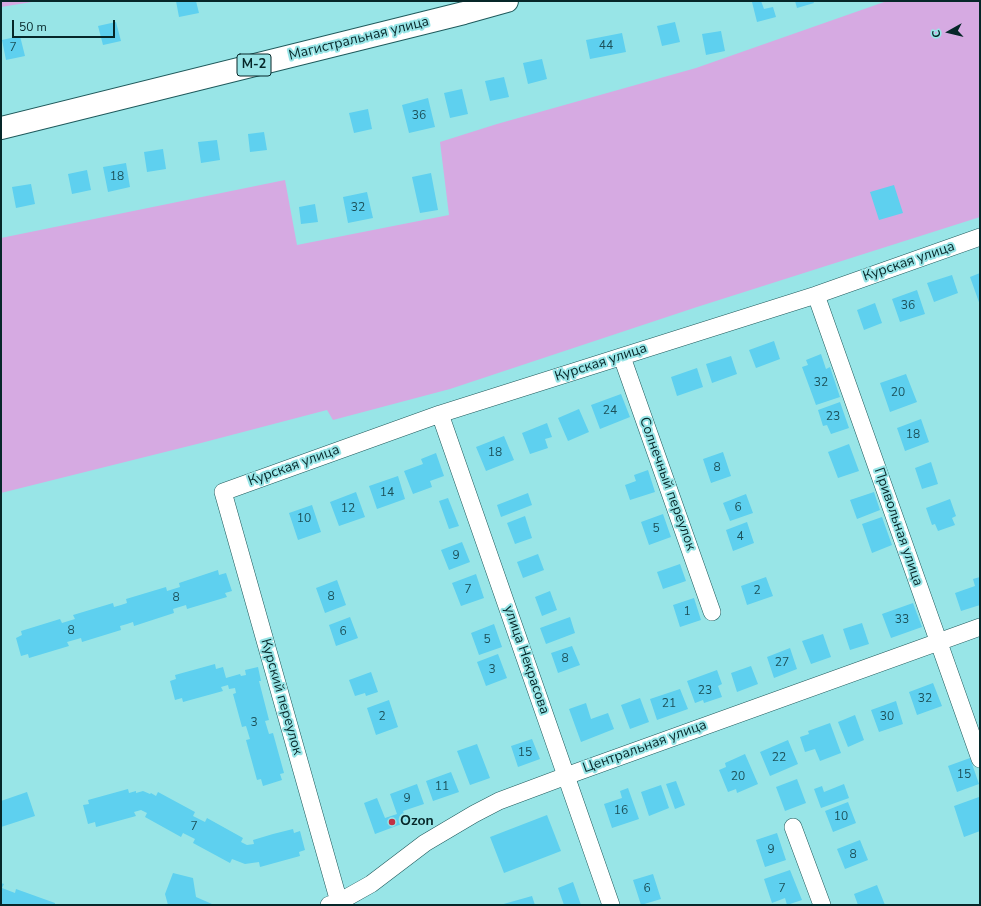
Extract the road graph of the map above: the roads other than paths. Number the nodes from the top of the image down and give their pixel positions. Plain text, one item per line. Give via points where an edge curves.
1 (456, 1) edge
2 (507, 1) edge
3 (1, 115) edge
4 (1, 128) edge
5 (980, 237) edge
6 (816, 295) junction
7 (622, 357) junction
8 (440, 414) junction
9 (223, 492) joint
10 (712, 612) dead end
11 (980, 627) edge
12 (938, 642) junction
13 (980, 759) edge
14 (566, 776) junction
15 (793, 827) dead end
16 (334, 904) edge
17 (611, 905) edge
18 (822, 905) edge

1 - 3 highway, Магистральная улица / М-2
2 - 4 highway, Магистральная улица / М-2
5 - 6 street, Курская улица
6 - 7 street, Курская улица
6 - 12 street, Привольная улица
7 - 8 street, Курская улица
7 - 10 street, Солнечный переулок
8 - 9 street, Курская улица
8 - 14 street, улица Некрасова
9 - 16 street, Курский переулок
11 - 12 street, Центральная улица
12 - 13 street, Привольная улица
12 - 14 street, Центральная улица
14 - 16 street, Центральная улица via 499,801 474,814 425,843 371,884
14 - 17 street, улица Некрасова
15 - 18 street

